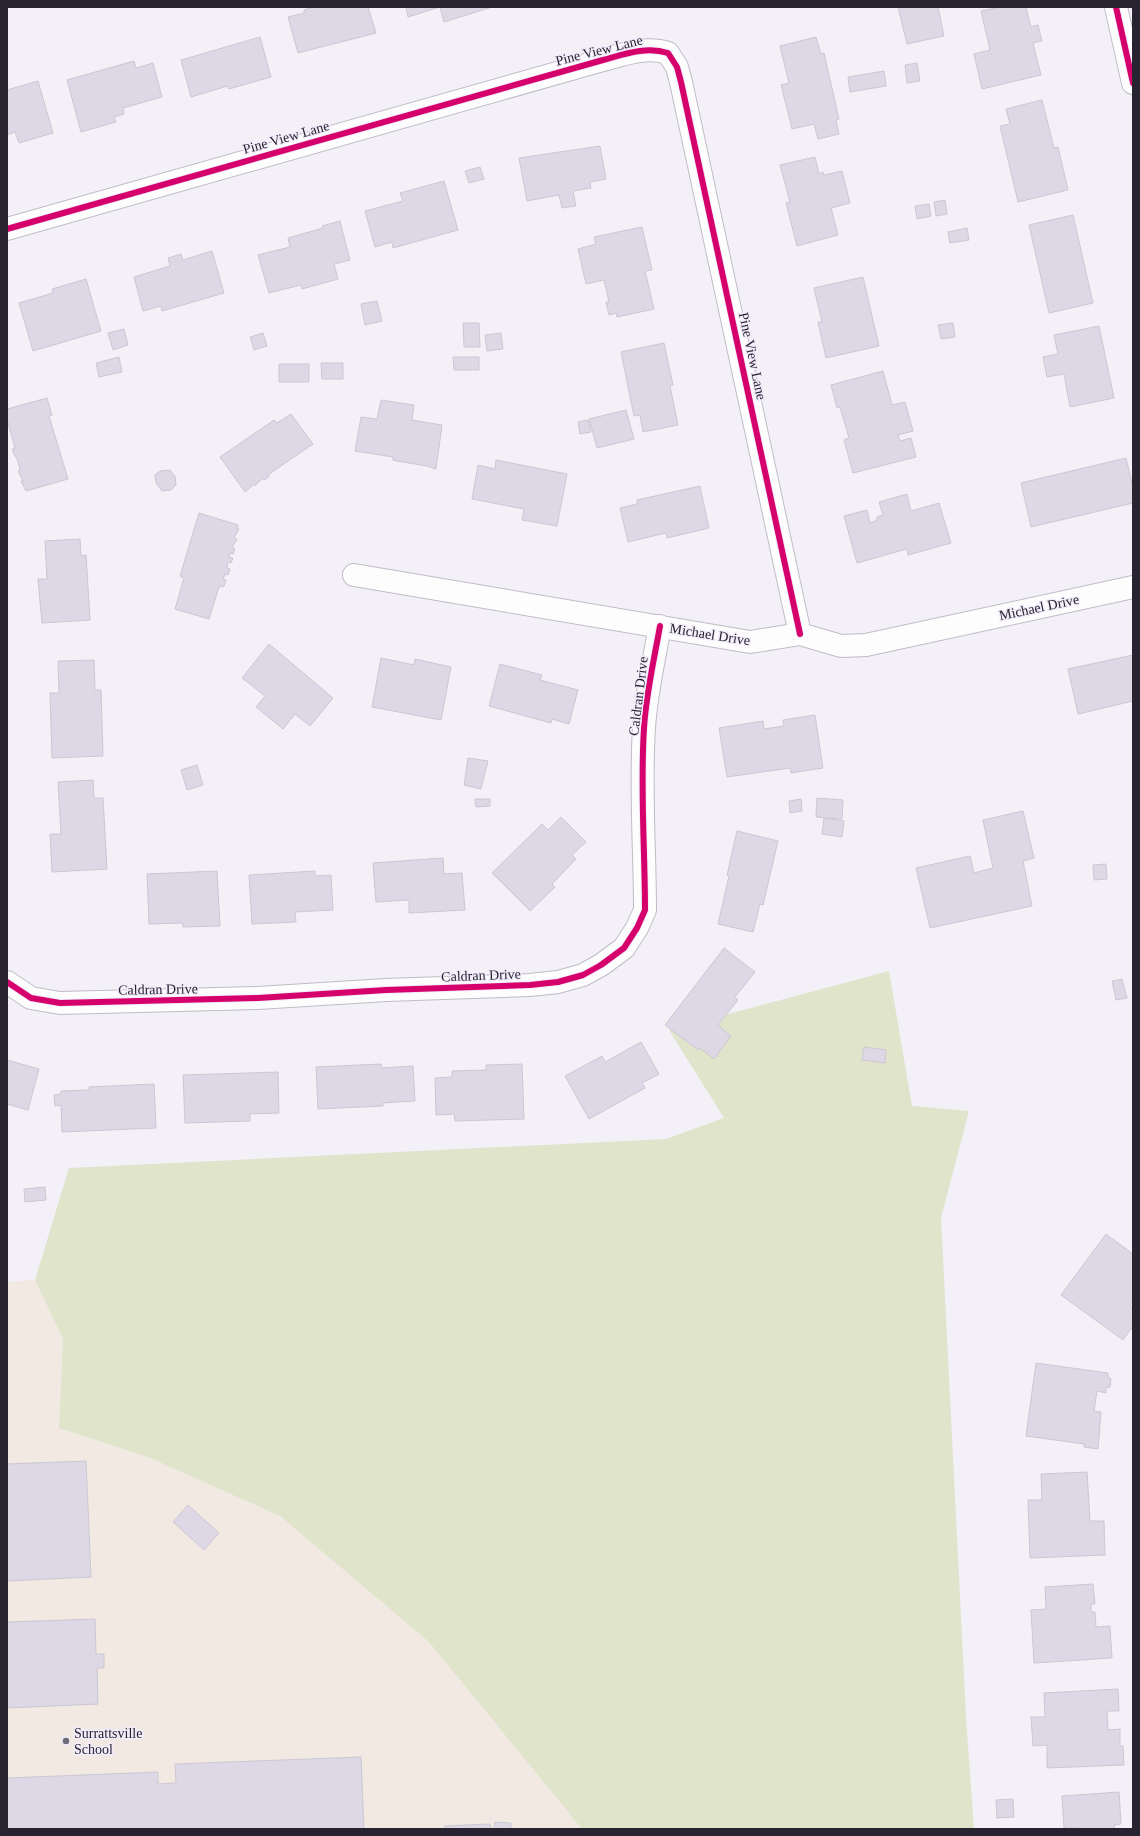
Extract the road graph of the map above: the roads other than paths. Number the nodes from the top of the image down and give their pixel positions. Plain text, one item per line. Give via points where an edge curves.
1 (1116, 7) edge
2 (1133, 84) edge
3 (7, 229) edge
4 (354, 575) dead end
5 (1133, 587) edge
6 (660, 626) junction
7 (800, 634) junction
8 (7, 982) edge

1 - 2 street
3 - 7 street, Pine View Lane via 603,60 648,49 668,53 677,67 681,82
4 - 6 street, Michael Drive
5 - 7 street, Michael Drive via 866,645 841,646
6 - 7 street, Michael Drive via 750,642
6 - 8 street, Caldran Drive via 644,727 642,781 645,910 624,948 601,966 583,975 558,982 530,985 258,998 53,1002 31,998

